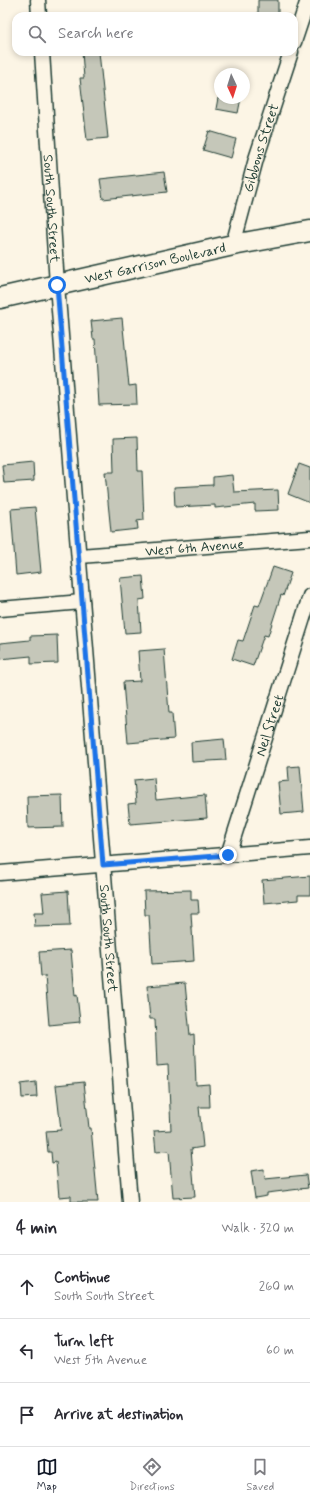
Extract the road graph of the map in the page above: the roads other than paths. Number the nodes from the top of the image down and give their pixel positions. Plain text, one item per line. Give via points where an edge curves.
1 (38, 0) edge
2 (308, 0) edge
3 (39, 12) edge
4 (298, 30) edge
5 (42, 56) edge
6 (290, 56) edge
7 (310, 232) edge
8 (232, 245) junction
9 (57, 285) junction
10 (0, 298) edge
11 (310, 538) edge
12 (80, 556) junction
13 (310, 596) edge
14 (82, 602) junction
15 (0, 609) edge
16 (310, 848) edge
17 (228, 855) junction
18 (103, 865) junction
19 (0, 873) edge
20 (130, 1202) edge

1 - 3 street
2 - 4 street
5 - 9 street, South South Street
6 - 8 street, Gibbons Street via 256,159
7 - 8 main road, West Garrison Boulevard
8 - 9 main road, West Garrison Boulevard
9 - 10 main road, West Garrison Boulevard
9 - 12 street, South South Street
11 - 12 street, West 6th Avenue
12 - 14 street, South South Street
13 - 17 street, Neil Street
14 - 15 street
14 - 18 street, South South Street
16 - 17 street
17 - 18 street
18 - 19 street
18 - 20 street, South South Street

